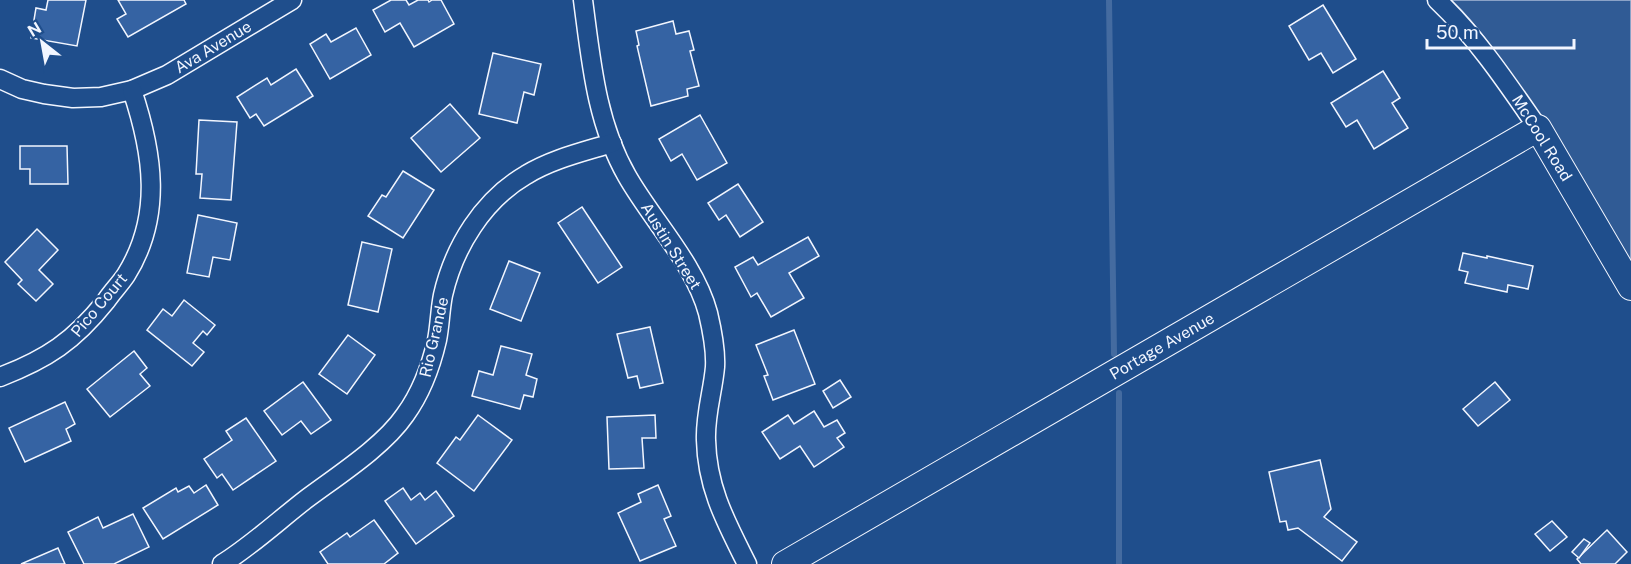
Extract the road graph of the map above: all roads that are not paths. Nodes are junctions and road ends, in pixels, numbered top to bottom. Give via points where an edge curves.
1 (292, 0) edge
2 (584, 0) edge
3 (1437, 0) edge
4 (0, 79) edge
5 (132, 90) junction
6 (1538, 128) junction
7 (612, 144) junction
8 (1631, 288) edge
9 (0, 377) edge
10 (222, 564) edge
11 (747, 564) edge
12 (785, 564) edge

1 - 5 street, Ava Avenue via 167,75
2 - 7 street, Austin Street via 594,82
3 - 6 street, McCool Road via 1483,49
4 - 5 street, Ava Avenue via 22,89 73,98
5 - 9 street, Pico Court via 151,167 151,200 138,251 125,276 72,338 26,367
6 - 8 street, McCool Road
6 - 12 street, Portage Avenue
7 - 10 street, Rio Grande via 527,174 482,214 464,239 451,268 423,385 405,416 381,442
7 - 11 street, Austin Street via 626,175 681,257 708,312 715,367 705,438 708,467 713,492

